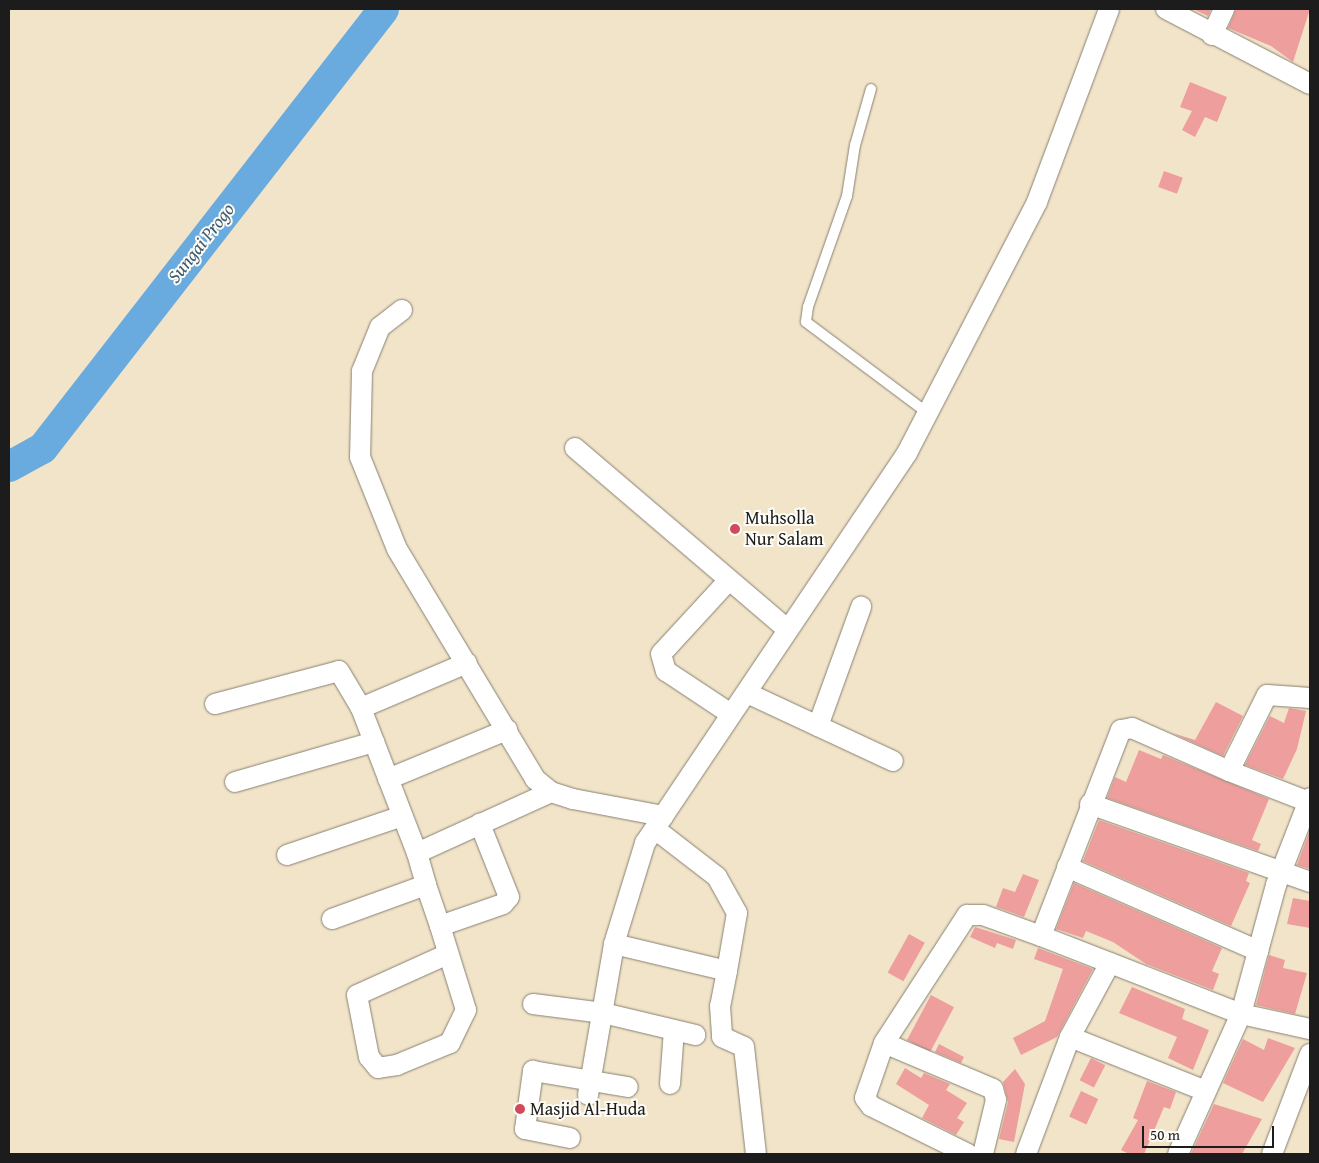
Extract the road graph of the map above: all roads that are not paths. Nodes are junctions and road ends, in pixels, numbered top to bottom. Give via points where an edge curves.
1 (1109, 9) edge
2 (1166, 9) edge
3 (1224, 9) edge
4 (1212, 35) junction
5 (1310, 82) edge
6 (871, 89) dead end
7 (402, 310) dead end
8 (928, 414) junction
9 (575, 448) dead end
10 (729, 580) junction
11 (861, 607) dead end
12 (788, 629) junction
13 (468, 663) junction
14 (747, 693) junction
15 (1310, 698) edge
16 (214, 704) dead end
17 (362, 708) junction
18 (731, 714) junction
19 (818, 726) junction
20 (507, 730) junction
21 (374, 742) junction
22 (893, 761) dead end
23 (1229, 771) junction
24 (388, 780) junction
25 (235, 782) dead end
26 (551, 792) junction
27 (1309, 800) edge
28 (1090, 804) junction
29 (402, 816) junction
30 (659, 823) junction
31 (480, 824) junction
32 (416, 853) junction
33 (287, 855) dead end
34 (1067, 867) junction
35 (1280, 874) junction
36 (1310, 882) edge
37 (426, 884) junction
38 (332, 919) dead end
39 (440, 926) junction
40 (1041, 936) junction
41 (614, 944) junction
42 (1258, 951) junction
43 (448, 954) junction
44 (1110, 963) junction
45 (727, 971) junction
46 (533, 1004) dead end
47 (603, 1013) junction
48 (1241, 1014) junction
49 (1310, 1029) edge
50 (674, 1030) junction
51 (695, 1035) dead end
52 (1070, 1037) junction
53 (884, 1043) junction
54 (1310, 1054) edge
55 (670, 1084) dead end
56 (590, 1087) junction
57 (628, 1087) dead end
58 (1203, 1090) junction
59 (570, 1138) dead end
60 (756, 1154) edge
61 (968, 1154) edge
62 (983, 1154) edge
63 (1026, 1154) edge
64 (1178, 1154) edge
65 (1272, 1154) edge

1 - 8 street via 1038,202
2 - 4 street
3 - 4 street
4 - 5 street
6 - 8 lane via 847,196 808,307 806,322
7 - 13 street via 380,327 362,371 360,456 397,549
8 - 12 street via 907,453
9 - 10 street
10 - 12 street
10 - 18 street via 661,654 666,671
11 - 19 street
12 - 14 street
13 - 17 street
13 - 20 street
14 - 18 street
14 - 19 street
15 - 23 street via 1267,695
16 - 17 street via 339,671
17 - 21 street
18 - 30 street
19 - 22 street
20 - 24 street
20 - 26 street via 535,779
21 - 24 street
21 - 25 street
23 - 27 street
23 - 28 street via 1126,728 1114,744
24 - 29 street
26 - 30 street
26 - 31 street
27 - 35 street
28 - 34 street
28 - 35 street
29 - 32 street
29 - 33 street
30 - 41 street via 638,861
30 - 45 street via 717,877 736,913
31 - 32 street
31 - 39 street via 508,901
32 - 37 street
34 - 40 street
34 - 42 street
35 - 36 street
35 - 42 street
37 - 38 street
37 - 39 street
39 - 43 street
40 - 44 street
40 - 53 street via 983,915 960,920
41 - 45 street
41 - 47 street
42 - 48 street
43 - 43 street via 466,1010 458,1034 434,1051 378,1068 369,1057 357,995
44 - 48 street
44 - 52 street
45 - 60 street via 720,1006 722,1037 744,1047
46 - 47 street
47 - 50 street
47 - 56 street
48 - 49 street
48 - 58 street
50 - 51 street
50 - 55 street
52 - 58 street
52 - 63 street
53 - 61 street via 865,1098 871,1106
53 - 62 street via 993,1089 996,1100
54 - 65 street
56 - 57 street
56 - 59 street via 533,1071 525,1130
58 - 64 street

